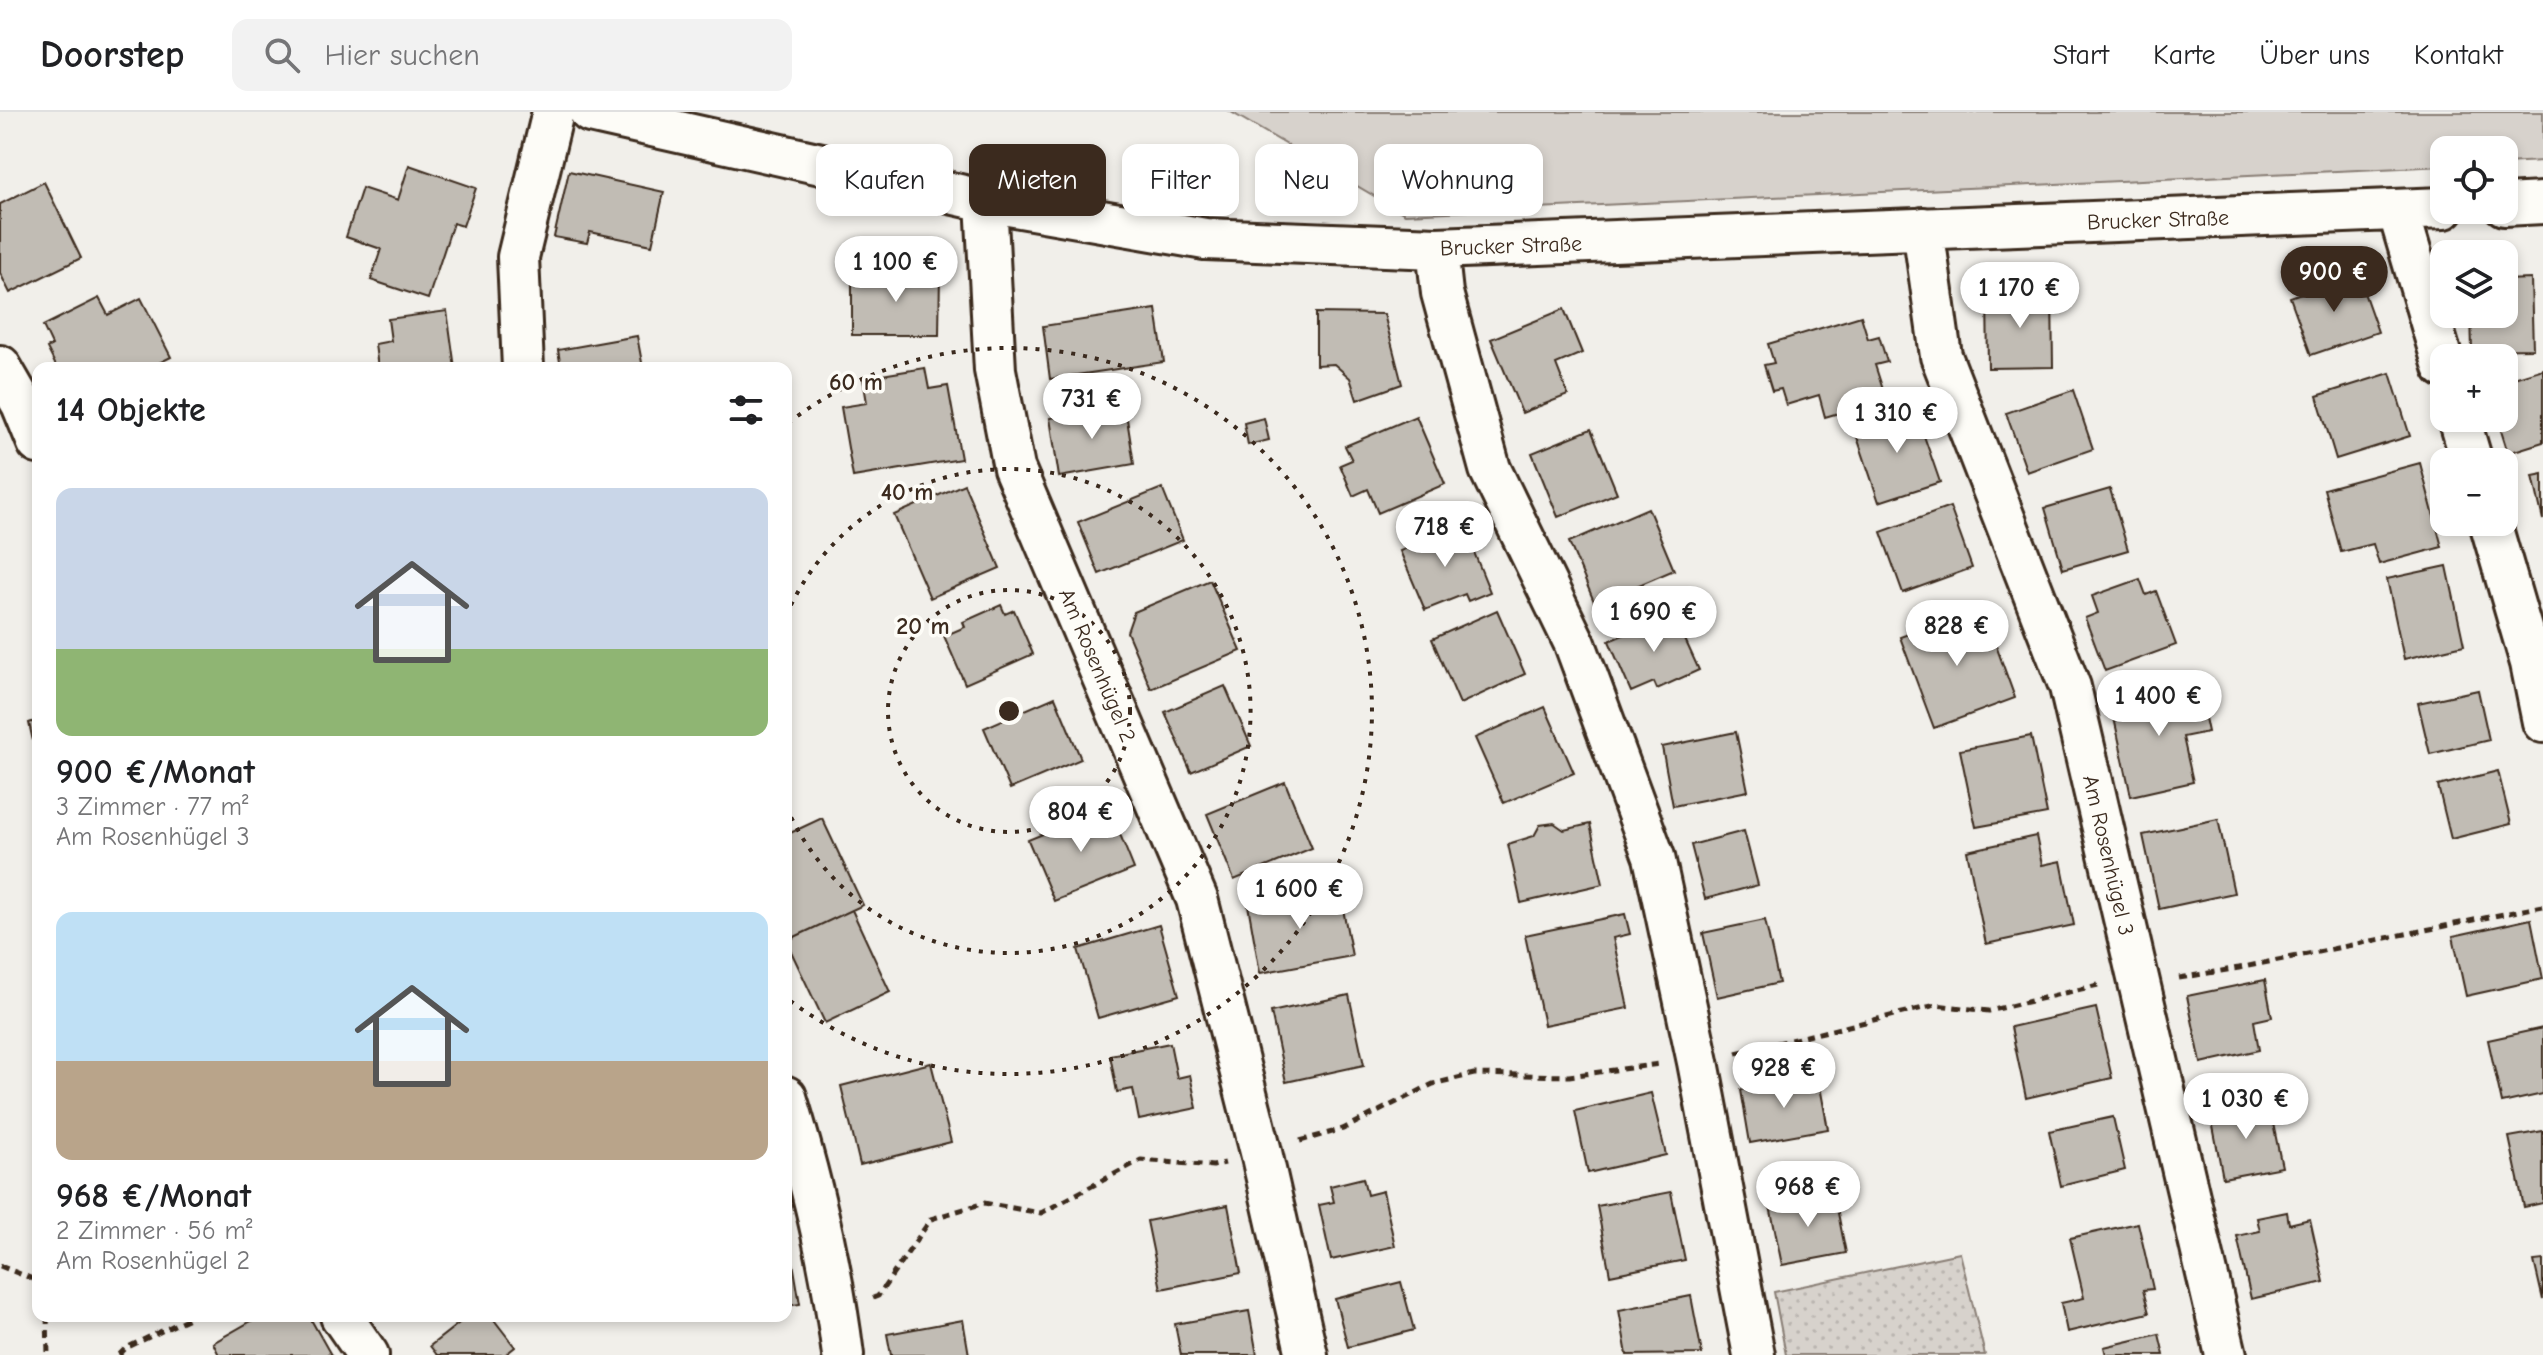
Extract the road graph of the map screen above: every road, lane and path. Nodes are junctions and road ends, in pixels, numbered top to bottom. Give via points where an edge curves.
1 (553, 112) edge
2 (608, 114) edge
3 (969, 197) edge
4 (2543, 203) edge
5 (2518, 204) edge
6 (2430, 209) edge
7 (2398, 210) junction
8 (987, 216) edge
9 (1072, 216) edge
10 (1923, 228) junction
11 (1437, 248) junction
12 (2437, 344) edge
13 (523, 362) edge
14 (0, 366) edge
15 (32, 428) edge
16 (2494, 536) edge
17 (2543, 722) edge
18 (792, 1117) edge
19 (0, 1266) edge
20 (32, 1279) edge
21 (47, 1322) edge
22 (180, 1322) edge
23 (345, 1322) edge
24 (48, 1355) edge
25 (119, 1355) edge
26 (368, 1355) edge
27 (843, 1355) edge
28 (1307, 1355) edge
29 (1754, 1355) edge
30 (2226, 1355) edge

1 - 13 street via 518,257
2 - 3 street, Brucker Straße
4 - 5 street
6 - 7 street, Brucker Straße
7 - 10 street, Brucker Straße
7 - 12 street
8 - 28 street, Am Rosenhügel 2 via 995,370 1014,468 1197,899
9 - 11 street, Brucker Straße via 1205,239
10 - 11 street, Brucker Straße
10 - 30 street, Am Rosenhügel 3 via 1941,356 2070,687
11 - 29 street via 1442,293 1490,469 1575,644 1654,857
14 - 15 street
16 - 17 street
18 - 27 street via 810,1176
19 - 20 path
21 - 24 path
22 - 25 path
23 - 26 street

